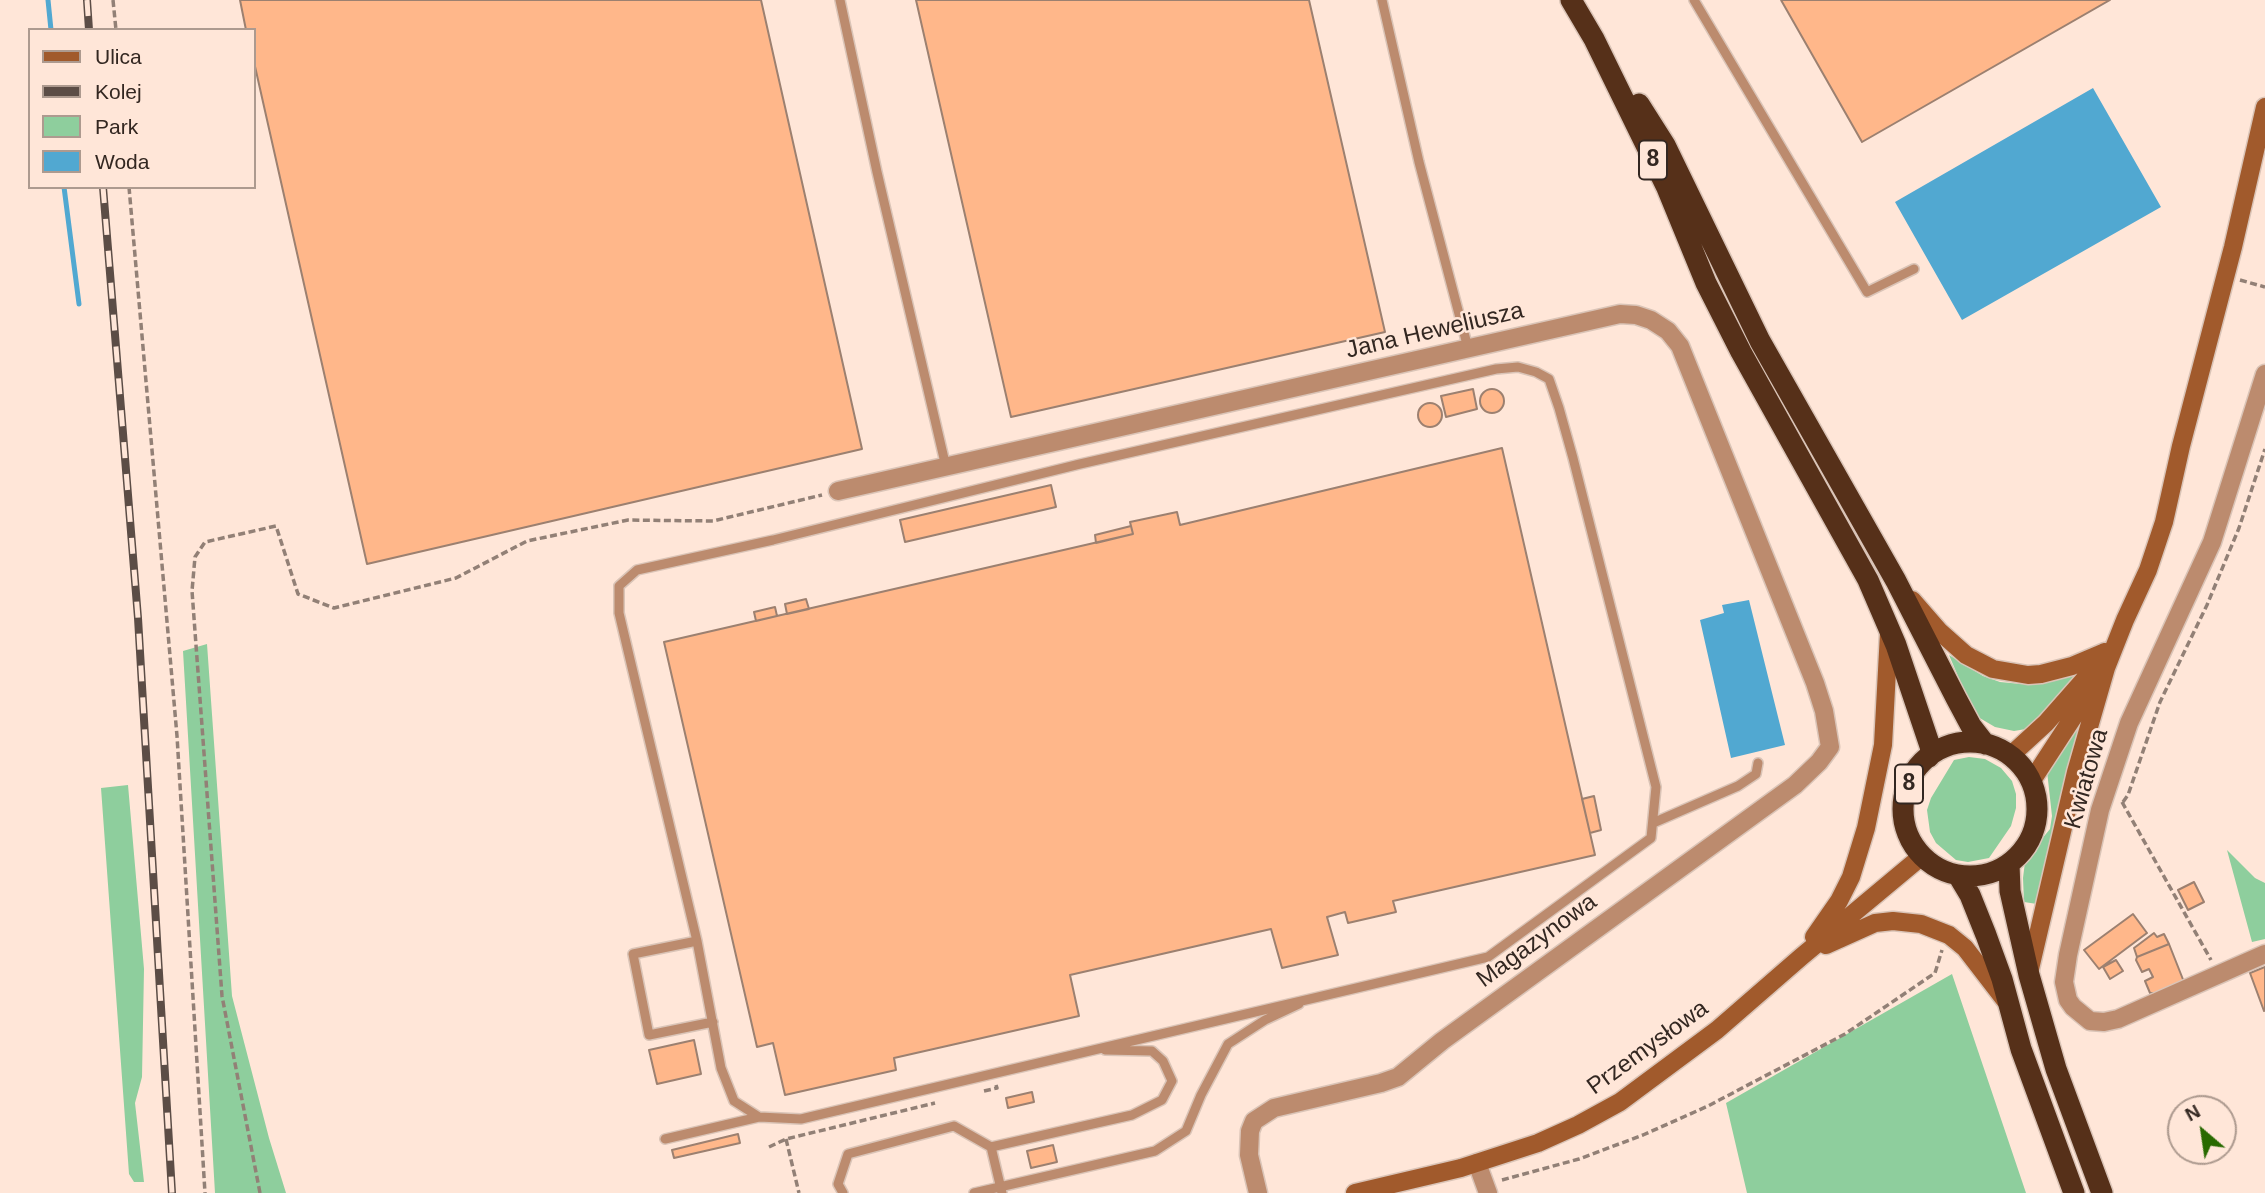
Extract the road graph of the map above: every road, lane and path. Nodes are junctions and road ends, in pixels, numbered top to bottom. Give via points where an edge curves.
1 (113, 0) edge
2 (840, 0) edge
3 (1382, 0) edge
4 (1571, 0) edge
5 (1694, 0) edge
6 (116, 28) edge
7 (1594, 39) junction
8 (2265, 107) edge
9 (129, 189) edge
10 (1914, 269) dead end
11 (2226, 276) junction
12 (2265, 287) edge
13 (1468, 348) junction
14 (2265, 374) edge
15 (2265, 449) edge
16 (946, 467) junction
17 (838, 491) joint
18 (1896, 581) junction
19 (1889, 631) junction
20 (2105, 660) junction
21 (1815, 682) joint
22 (1985, 744) junction
23 (2010, 755) junction
24 (1929, 757) junction
25 (1758, 763) dead end
26 (2031, 782) junction
27 (2110, 799) dead end
28 (2123, 802) junction
29 (1653, 823) junction
30 (1922, 856) junction
31 (2009, 864) junction
32 (1958, 875) junction
33 (697, 941) junction
34 (1945, 942) dead end
35 (2265, 954) edge
36 (1801, 957) junction
37 (2029, 975) junction
38 (2219, 975) junction
39 (1313, 997) junction
40 (2008, 1004) junction
41 (713, 1022) junction
42 (1089, 1050) junction
43 (994, 1073) junction
44 (975, 1093) dead end
45 (939, 1102) dead end
46 (760, 1117) junction
47 (665, 1139) dead end
48 (786, 1139) junction
49 (769, 1147) dead end
50 (991, 1147) junction
51 (1478, 1163) junction
52 (1492, 1187) edge
53 (1002, 1190) edge
54 (205, 1193) edge
55 (260, 1193) edge
56 (799, 1193) edge
57 (843, 1193) edge
58 (974, 1193) edge
59 (1258, 1193) edge
60 (1355, 1193) edge
61 (2074, 1193) edge
62 (2102, 1193) edge

1 - 6 path
2 - 16 lane
3 - 13 lane
4 - 7 highway, 8
5 - 10 lane via 1867,292
7 - 18 highway, 8 via 1665,145 1760,341
7 - 19 highway, 8 via 1667,188 1712,295 1868,580
8 - 11 main road
9 - 54 path via 177,736
11 - 12 path
11 - 20 main road via 2164,522 2148,570
13 - 16 street, Jana Heweliusza
13 - 21 street, Jana Heweliusza via 1620,314 1651,320 1668,331 1680,346
14 - 38 street, Kwiatowa via 2212,542 2129,723 2101,810 2064,982 2073,1007 2090,1021 2104,1022
15 - 28 path via 2239,528 2160,702
16 - 17 street, Jana Heweliusza
17 - 55 path via 713,521 628,520 527,541 456,578 334,608 298,594 276,526 205,542 195,557 192,591 222,996
18 - 20 main road via 1939,631 1966,655 1993,669 2041,674
18 - 22 highway, 8 via 1971,726
19 - 24 highway, 8 via 1931,749
19 - 36 main road via 1883,745 1866,828 1839,901
20 - 23 main road
20 - 26 main road
20 - 37 main road
21 - 59 street, Magazynowa via 1830,747 1803,778 1398,1077 1274,1108 1254,1121 1249,1155
22 - 23 highway, 8
22 - 24 highway, 8 via 1955,744
23 - 26 highway, 8
24 - 30 highway, 8 via 1916,770 1903,805 1911,840
25 - 29 lane via 1756,774 1738,786
26 - 31 highway, 8 via 2037,817 2032,835
27 - 28 path
28 - 38 path
29 - 33 lane via 1656,787 1549,379 1518,367 1496,369 637,570 618,586 619,613
29 - 39 lane via 1651,838 1488,957
30 - 32 highway
30 - 36 main road, Przemysłowa
31 - 32 highway via 1985,874
31 - 37 highway via 2010,891
32 - 40 highway via 1986,935
33 - 41 lane
33 - 41 lane via 633,954 649,1035
34 - 52 path via 1936,973 1834,1040 1643,1135
35 - 38 street, Kwiatowa
36 - 40 main road via 1875,923 1921,924 1965,947
36 - 51 main road, Przemysłowa via 1717,1030 1620,1102 1538,1143
37 - 62 highway via 2056,1069
39 - 42 lane
39 - 53 lane via 1228,1044 1186,1131 1155,1151
40 - 61 highway
41 - 46 lane via 721,1068 733,1101
42 - 43 lane
42 - 50 lane via 1152,1051 1163,1060 1172,1081 1162,1100 1132,1115
43 - 44 path via 997,1088
43 - 46 lane via 801,1119
45 - 48 path
46 - 47 lane
48 - 49 path
48 - 56 path
50 - 53 lane
50 - 57 lane via 954,1126 848,1154 838,1184
51 - 52 street
51 - 60 main road, Przemysłowa
53 - 58 lane

